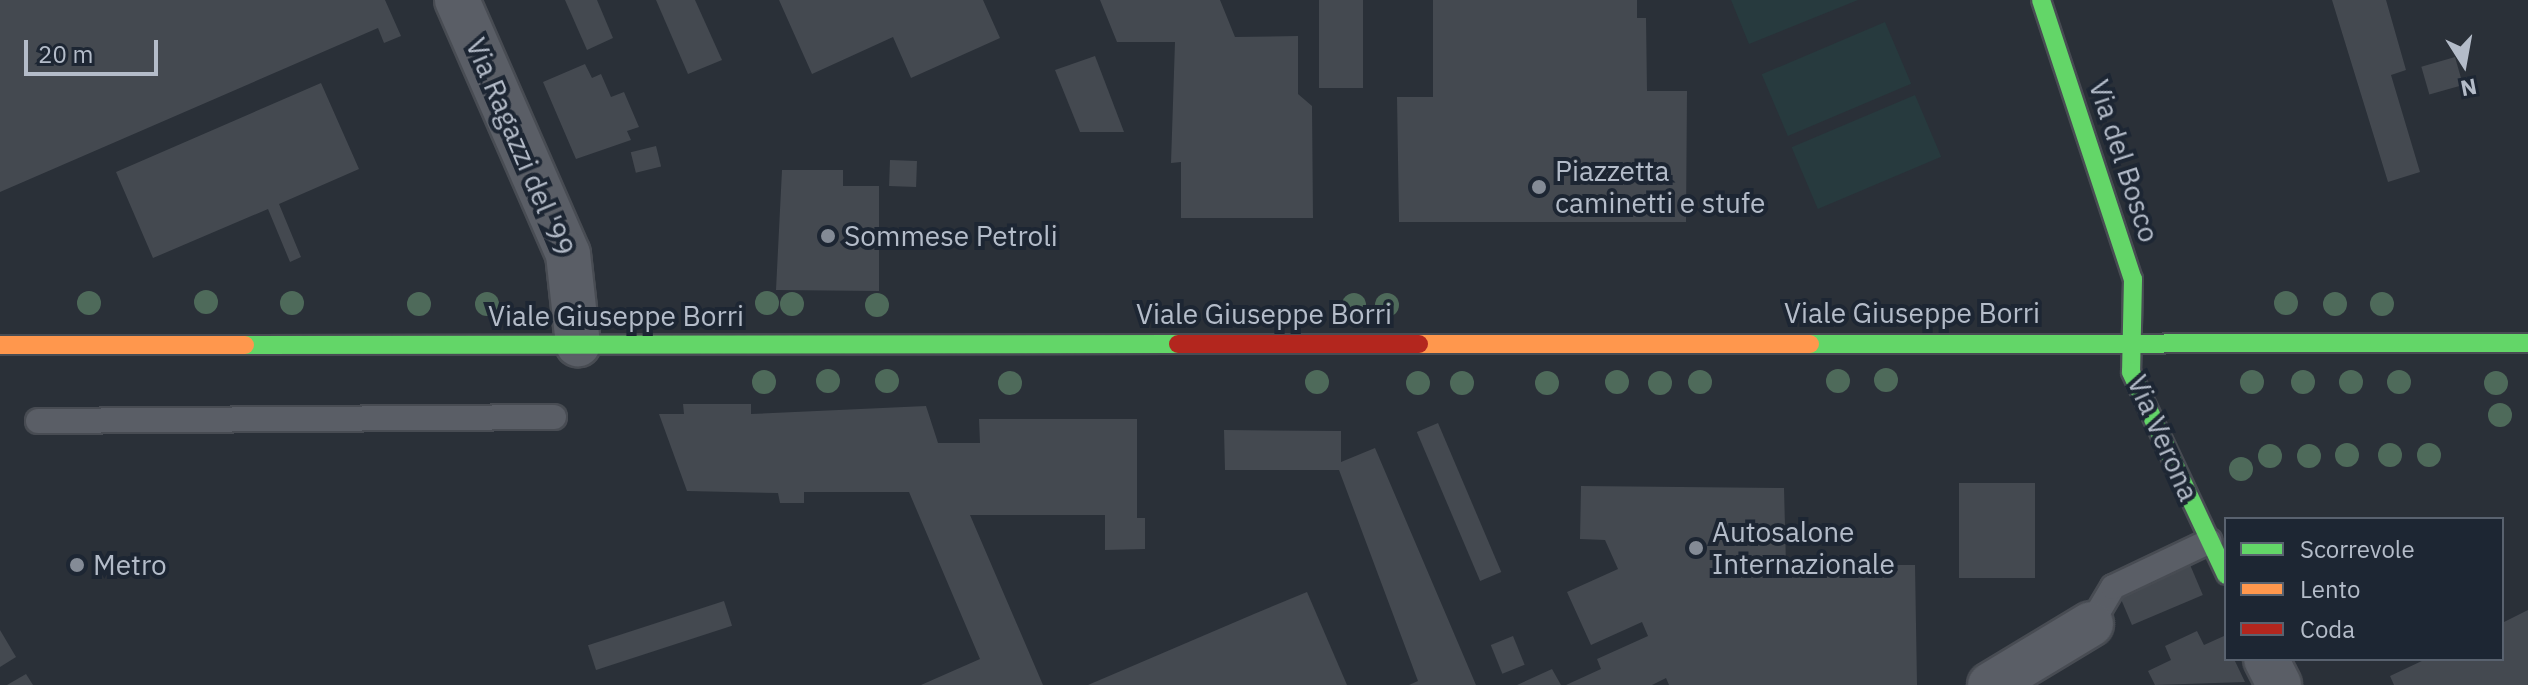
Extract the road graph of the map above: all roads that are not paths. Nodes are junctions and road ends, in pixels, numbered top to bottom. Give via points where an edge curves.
1 (457, 0) edge
2 (2041, 0) edge
3 (2129, 343) junction
4 (2528, 343) edge
5 (578, 344) junction
6 (0, 345) edge
7 (554, 417) dead end
8 (38, 421) dead end
9 (2210, 541) junction
10 (2224, 571) edge
11 (2091, 624) joint
12 (2267, 661) edge
13 (1990, 685) edge
14 (2279, 685) edge

1 - 5 street, Via Ragazzi del '99 via 568,254
2 - 3 main road, Via del Bosco via 2133,279
3 - 4 main road, Viale Giuseppe Borri
3 - 5 main road, Viale Giuseppe Borri
3 - 9 main road, Via Verona via 2136,384
5 - 6 main road, Viale Giuseppe Borri
7 - 8 lane
9 - 10 main road, Via Verona
9 - 11 lane via 2113,587
11 - 13 street
12 - 14 street

